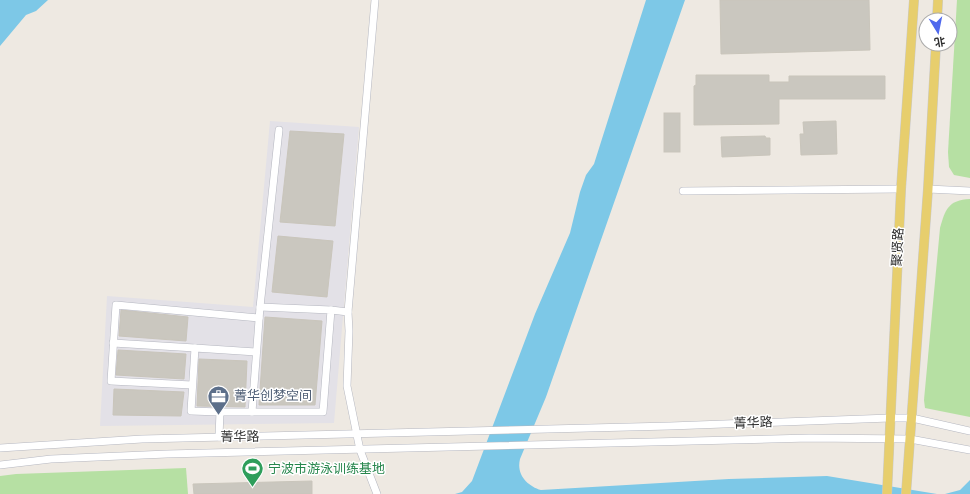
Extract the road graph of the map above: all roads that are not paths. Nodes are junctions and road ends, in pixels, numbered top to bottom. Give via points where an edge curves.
1 (375, 0) edge
2 (914, 0) edge
3 (938, 0) edge
4 (937, 12) edge
5 (936, 52) edge
6 (280, 130) dead end
7 (901, 189) junction
8 (928, 189) junction
9 (683, 191) dead end
10 (970, 191) edge
11 (260, 307) junction
12 (331, 310) junction
13 (348, 312) junction
14 (259, 318) junction
15 (113, 343) junction
16 (195, 348) junction
17 (256, 352) junction
18 (192, 385) junction
19 (220, 412) junction
20 (252, 412) junction
21 (890, 418) junction
22 (912, 418) junction
23 (970, 431) edge
24 (357, 435) junction
25 (219, 437) junction
26 (889, 438) junction
27 (910, 439) junction
28 (0, 448) edge
29 (360, 450) junction
30 (970, 450) edge
31 (0, 465) edge
32 (906, 491) edge
33 (887, 492) edge
34 (378, 494) edge

1 - 13 street
2 - 7 main road, 聚贤路
3 - 4 main road
5 - 8 main road, 聚贤路
6 - 11 street
7 - 9 street
7 - 21 main road, 聚贤路
8 - 10 street
8 - 22 main road, 聚贤路
11 - 12 street
11 - 14 street
12 - 13 street
12 - 20 street via 323,412
13 - 24 street via 347,386
14 - 15 street via 116,305
14 - 17 street
15 - 16 street
15 - 18 street via 111,381
16 - 17 street
16 - 18 street
17 - 20 street
18 - 19 street via 191,411
19 - 20 street
19 - 25 street
21 - 22 street, 菁华路
21 - 24 street, 菁华路
21 - 26 main road, 聚贤路
22 - 23 street, 菁华路
22 - 27 main road, 聚贤路
24 - 25 street, 菁华路
24 - 29 street
25 - 28 street, 菁华路 via 74,442
26 - 27 street, 菁华路
26 - 29 street, 菁华路
26 - 33 main road, 聚贤路
27 - 30 street, 菁华路
27 - 32 main road, 聚贤路
29 - 31 street, 菁华路 via 167,454 51,459
29 - 34 street

